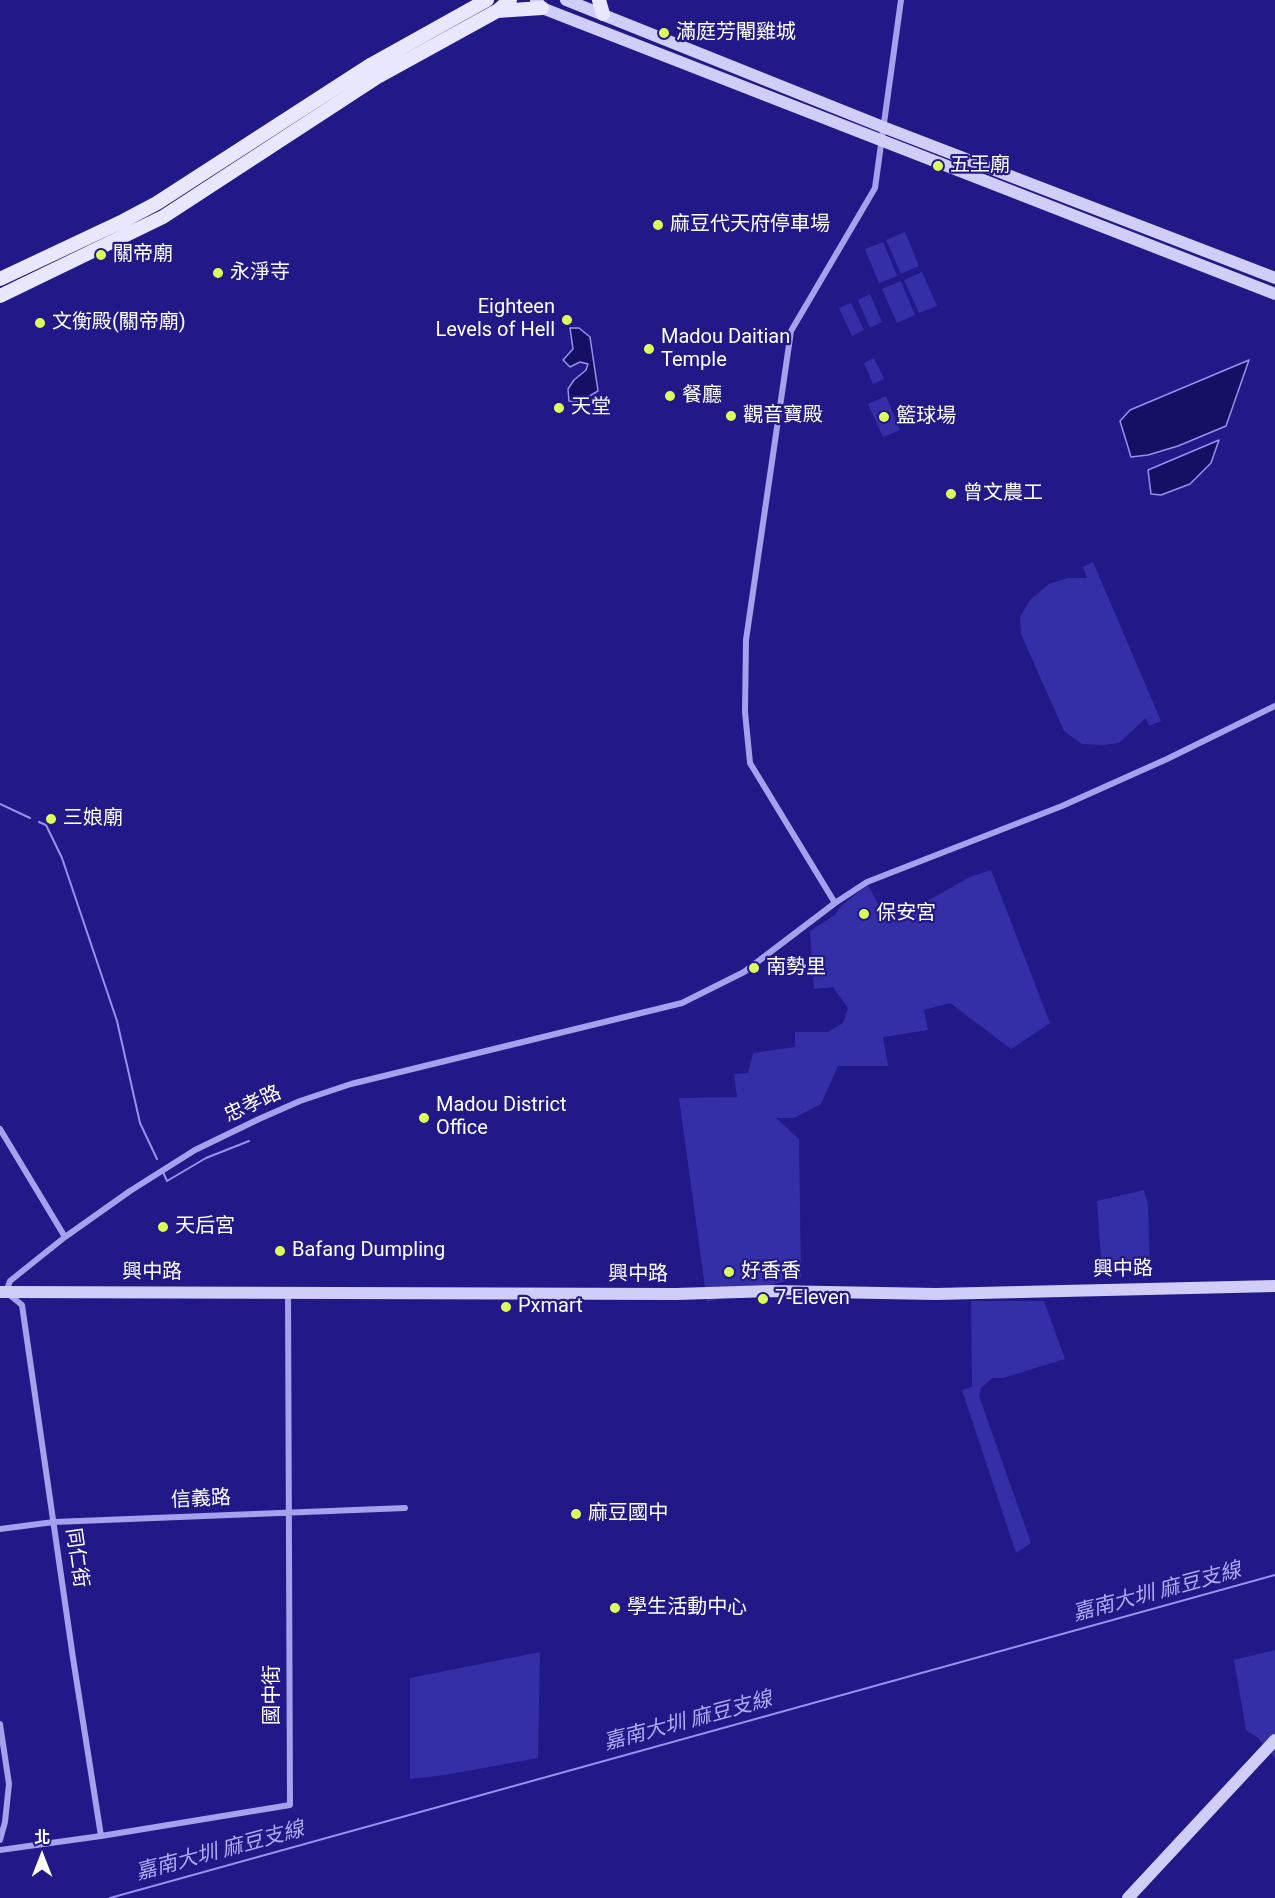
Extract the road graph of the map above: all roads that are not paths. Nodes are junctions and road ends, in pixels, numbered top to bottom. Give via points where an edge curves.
1 (487, 0) edge
2 (510, 0) edge
3 (566, 0) edge
4 (599, 0) edge
5 (901, 0) edge
6 (539, 4) edge
7 (497, 11) junction
8 (603, 14) junction
9 (883, 127) junction
10 (881, 140) junction
11 (1275, 278) edge
12 (0, 279) edge
13 (1275, 294) edge
14 (0, 296) edge
15 (1275, 706) edge
16 (835, 903) junction
17 (0, 1130) edge
18 (65, 1237) junction
19 (1275, 1286) edge
20 (3, 1292) edge
21 (288, 1292) junction
22 (405, 1508) dead end
23 (290, 1512) junction
24 (54, 1522) junction
25 (0, 1529) edge
26 (0, 1724) edge
27 (1275, 1740) edge
28 (101, 1836) junction
29 (0, 1840) edge
30 (0, 1850) edge
31 (1128, 1898) edge

1 - 12 main road via 372,64 157,203
2 - 7 main road
3 - 8 main road
4 - 8 main road
5 - 9 street
6 - 7 main road
6 - 10 main road
7 - 14 main road via 379,76 163,217
8 - 9 main road
9 - 10 street
9 - 11 main road
10 - 13 main road
10 - 16 street via 875,188 790,331 746,640 745,712 750,763
15 - 16 street, 忠孝路 via 1062,806 881,875
16 - 18 street, 忠孝路 via 744,972 682,1003 351,1084 300,1101 195,1150
17 - 18 street
18 - 20 street, 忠孝路 via 10,1281
19 - 21 main road, 興中路 via 936,1294
20 - 21 main road, 興中路
20 - 24 street, 同仁街 via 22,1305
21 - 23 street, 國中街
22 - 23 street, 信義路
23 - 24 street, 信義路
23 - 28 street, 國中街 via 290,1805
24 - 25 street, 信義路
24 - 28 street, 同仁街
26 - 29 street via 9,1794
27 - 31 main road
28 - 30 street, 國中街

